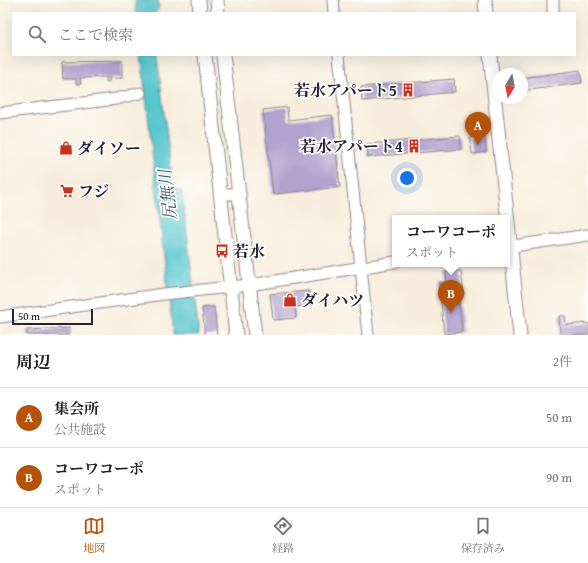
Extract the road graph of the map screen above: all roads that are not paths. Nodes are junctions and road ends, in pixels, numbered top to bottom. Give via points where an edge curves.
1 (199, 0) edge
2 (217, 0) edge
3 (333, 0) edge
4 (485, 0) edge
5 (553, 0) edge
6 (200, 12) edge
7 (218, 12) edge
8 (334, 12) edge
9 (486, 12) edge
10 (553, 12) edge
11 (205, 56) edge
12 (223, 56) edge
13 (339, 56) edge
14 (490, 56) edge
15 (140, 93) dead end
16 (0, 113) edge
17 (219, 194) junction
18 (240, 194) junction
19 (506, 215) edge
20 (588, 235) edge
21 (510, 247) edge
22 (510, 255) edge
23 (392, 262) edge
24 (361, 267) junction
25 (249, 285) junction
26 (230, 287) junction
27 (0, 317) edge
28 (236, 335) edge
29 (255, 335) edge
30 (368, 335) edge
31 (520, 335) edge

1 - 6 street
2 - 7 street
3 - 8 street
4 - 9 street
5 - 10 street
11 - 17 street
12 - 18 street
13 - 24 street
14 - 19 street
15 - 16 street via 116,99
17 - 18 street
17 - 26 street
18 - 25 street
20 - 21 street
22 - 31 street
23 - 24 street
24 - 25 street
24 - 30 street
25 - 26 street
25 - 29 street
26 - 27 street
26 - 28 street

